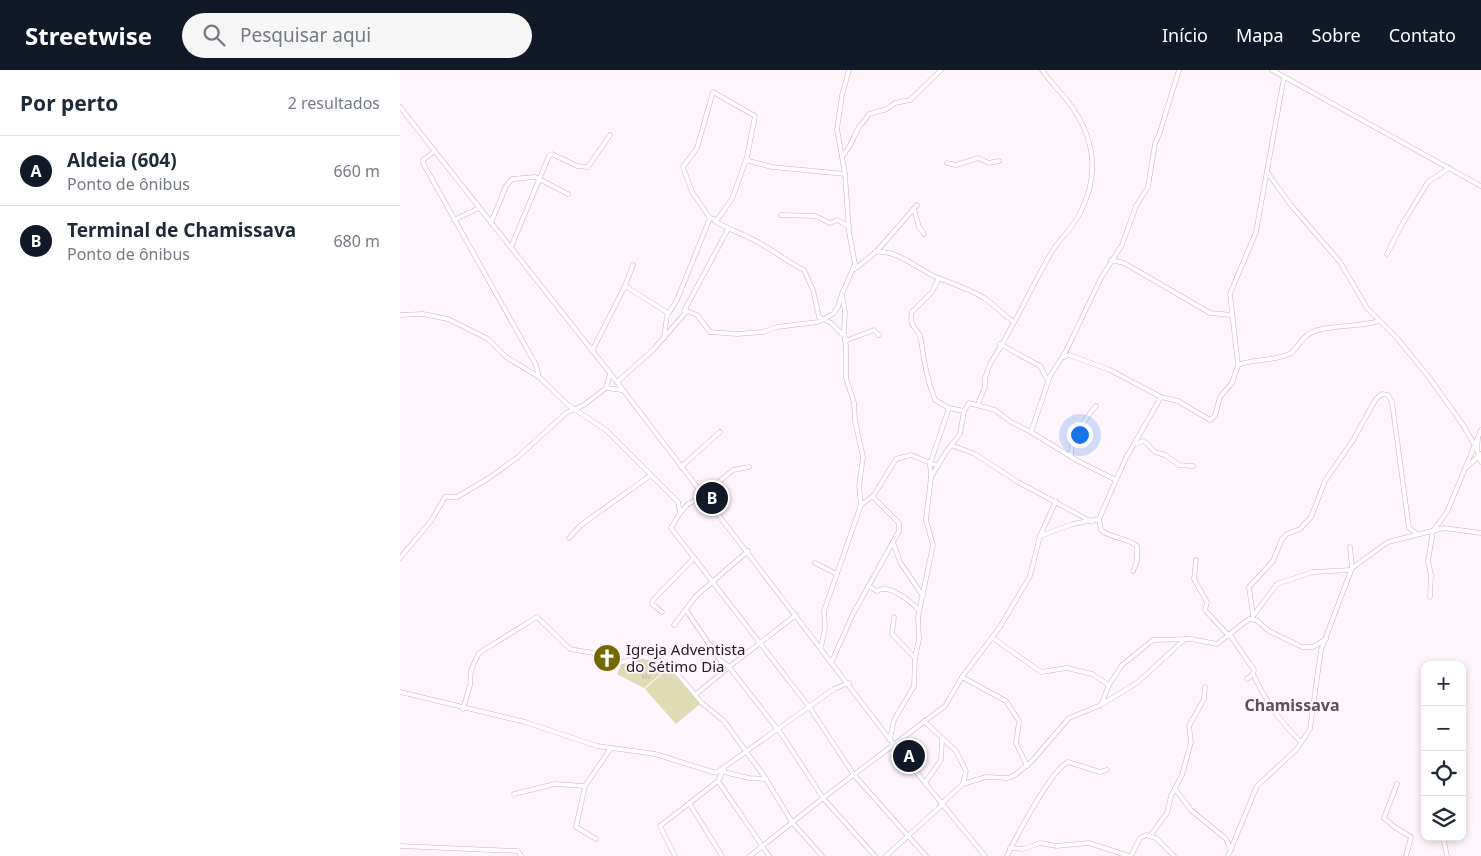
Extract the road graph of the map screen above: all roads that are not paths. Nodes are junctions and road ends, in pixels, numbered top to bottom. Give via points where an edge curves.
1 (849, 70) edge
2 (941, 70) edge
3 (1042, 70) edge
4 (1179, 70) edge
5 (1272, 70) edge
6 (1276, 71) edge
7 (1284, 76) junction
8 (400, 108) edge
9 (610, 135) dead end
10 (435, 151) junction
11 (842, 156) junction
12 (747, 157) junction
13 (998, 162) dead end
14 (947, 163) dead end
15 (1449, 168) junction
16 (1268, 172) junction
17 (845, 174) junction
18 (538, 179) junction
19 (1481, 186) edge
20 (568, 194) dead end
21 (479, 208) junction
22 (781, 215) dead end
23 (712, 219) junction
24 (454, 220) junction
25 (491, 223) junction
26 (849, 227) junction
27 (728, 229) junction
28 (924, 234) dead end
29 (511, 247) junction
30 (875, 252) junction
31 (1387, 254) dead end
32 (1112, 260) junction
33 (633, 265) dead end
34 (855, 269) junction
35 (939, 278) junction
36 (625, 286) junction
37 (842, 294) junction
38 (668, 313) junction
39 (683, 313) junction
40 (400, 315) edge
41 (1232, 315) junction
42 (825, 320) junction
43 (1379, 321) junction
44 (1014, 322) junction
45 (879, 335) dead end
46 (664, 338) junction
47 (845, 338) junction
48 (1000, 344) junction
49 (592, 351) junction
50 (1062, 358) junction
51 (1238, 365) junction
52 (610, 374) junction
53 (539, 377) junction
54 (1048, 381) junction
55 (617, 382) junction
56 (606, 388) junction
57 (622, 390) junction
58 (1161, 397) junction
59 (978, 404) junction
60 (1096, 406) dead end
61 (949, 408) junction
62 (575, 409) junction
63 (964, 411) junction
64 (1481, 430) edge
65 (720, 432) dead end
66 (1031, 432) junction
67 (1478, 435) junction
68 (1135, 444) junction
69 (1474, 444) junction
70 (951, 445) junction
71 (1480, 455) edge
72 (1070, 456) junction
73 (930, 462) junction
74 (1481, 462) edge
75 (938, 466) junction
76 (1193, 466) dead end
77 (681, 467) junction
78 (749, 467) dead end
79 (1465, 469) junction
80 (651, 475) junction
81 (932, 477) junction
82 (1116, 480) junction
83 (704, 495) junction
84 (873, 497) junction
85 (678, 502) junction
86 (1056, 502) junction
87 (688, 504) junction
88 (860, 506) junction
89 (680, 512) junction
90 (1099, 519) junction
91 (1092, 522) junction
92 (1433, 531) junction
93 (1481, 533) edge
94 (1417, 534) junction
95 (1040, 536) junction
96 (569, 538) dead end
97 (893, 542) junction
98 (1350, 547) dead end
99 (748, 552) junction
100 (400, 558) edge
101 (694, 558) junction
102 (1196, 560) dead end
103 (815, 563) dead end
104 (1352, 569) junction
105 (1133, 570) dead end
106 (836, 574) junction
107 (712, 583) junction
108 (868, 586) junction
109 (923, 596) junction
110 (1430, 597) dead end
111 (686, 610) junction
112 (919, 610) junction
113 (662, 612) dead end
114 (796, 615) junction
115 (894, 617) dead end
116 (1251, 617) junction
117 (674, 625) dead end
118 (1229, 635) junction
119 (993, 638) junction
120 (1185, 639) junction
121 (1326, 639) junction
122 (759, 643) junction
123 (821, 647) junction
124 (915, 658) junction
125 (832, 661) junction
126 (729, 667) junction
127 (1253, 674) junction
128 (962, 677) junction
129 (1247, 678) dead end
130 (849, 683) junction
131 (1109, 685) junction
132 (1205, 687) dead end
133 (400, 692) edge
134 (695, 695) junction
135 (1101, 705) junction
136 (810, 708) junction
137 (463, 709) junction
138 (924, 722) junction
139 (778, 730) junction
140 (890, 739) junction
141 (942, 740) junction
142 (1302, 742) junction
143 (894, 745) junction
144 (612, 748) junction
145 (746, 752) junction
146 (1027, 766) junction
147 (1107, 770) dead end
148 (724, 771) junction
149 (854, 776) junction
150 (766, 779) junction
151 (718, 781) junction
152 (925, 783) junction
153 (963, 784) junction
154 (1397, 784) dead end
155 (585, 786) junction
156 (1175, 789) junction
157 (514, 794) dead end
158 (823, 798) junction
159 (689, 803) junction
160 (942, 804) junction
161 (792, 822) junction
162 (1150, 836) junction
163 (909, 837) junction
164 (596, 839) dead end
165 (1444, 841) edge
166 (400, 846) edge
167 (762, 847) junction
168 (1010, 848) junction
169 (1231, 850) junction
170 (521, 856) edge
171 (675, 856) edge
172 (722, 856) edge
173 (750, 856) edge
174 (769, 856) edge
175 (822, 856) edge
176 (875, 856) edge
177 (886, 856) edge
178 (926, 856) edge
179 (985, 856) edge
180 (1007, 856) edge
181 (1130, 856) edge
182 (1174, 856) edge
183 (1228, 856) edge
184 (1406, 856) edge
185 (1447, 856) edge

1 - 11 street via 837,129
2 - 11 street via 910,100 869,114
3 - 44 street via 1084,127 1093,167 1091,188 1071,229 1052,253
4 - 32 street via 1155,144 1148,187
5 - 6 street
6 - 7 street
7 - 15 street
7 - 16 street
8 - 10 street
9 - 18 street via 588,168 552,154
10 - 21 street
10 - 24 street via 423,163
11 - 17 street
12 - 17 street via 748,161 772,167
12 - 23 street via 732,199 717,220
12 - 23 street via 755,116 713,92 697,148 683,167 692,192
13 - 14 street via 990,163 978,158 956,165
15 - 19 street
15 - 31 street via 1428,182
16 - 41 street via 1256,232 1231,287
16 - 43 street via 1290,204 1337,257 1361,301
17 - 26 street
18 - 20 street
18 - 25 street via 516,178 509,182
18 - 29 street
21 - 24 street
21 - 25 street
22 - 26 street via 815,216 830,223 838,220
23 - 27 street
23 - 38 street via 677,300
24 - 53 street via 536,365
25 - 29 street
26 - 34 street
27 - 39 street
27 - 42 street via 754,240 804,270 814,294 817,313
28 - 30 street via 916,207
29 - 49 street
30 - 34 street
30 - 35 street via 887,252
32 - 41 street via 1124,263 1210,313
32 - 50 street
33 - 36 street
34 - 37 street
35 - 44 street via 982,297
35 - 61 street via 932,292 912,312 911,323 921,339 929,387 935,400
36 - 38 street
36 - 49 street
37 - 42 street via 838,307
37 - 47 street
38 - 46 street
39 - 42 street via 687,311 697,315 711,333 763,332
39 - 46 street
40 - 53 street via 423,314 454,321 488,339 506,358
41 - 51 street
42 - 47 street via 841,331
43 - 51 street via 1316,331 1300,340 1289,354 1266,362 1252,360
43 - 69 street via 1431,380
44 - 48 street
45 - 47 street via 874,330
46 - 55 street
47 - 88 street via 846,378 863,451
48 - 54 street via 1040,366
48 - 59 street via 987,370
49 - 52 street
50 - 54 street
50 - 58 street via 1070,355 1110,370
51 - 58 street via 1232,383 1220,397 1215,416 1210,420 1178,401
52 - 55 street
52 - 56 street
53 - 62 street
54 - 66 street
55 - 57 street
56 - 57 street
56 - 62 street
57 - 77 street
58 - 68 street
59 - 63 street via 969,403
59 - 66 street via 995,410
60 - 72 street via 1071,447
61 - 63 street
61 - 73 street
62 - 80 street via 606,430
62 - 100 street via 566,413 536,442 489,478 457,497 445,497 431,521
63 - 70 street via 960,434
64 - 67 street
65 - 77 street
66 - 72 street
67 - 69 street
67 - 71 street
68 - 76 street via 1144,441 1179,465
68 - 82 street
69 - 79 street
70 - 75 street
70 - 86 street via 975,454
71 - 74 street
71 - 79 street
72 - 82 street
73 - 75 street
73 - 81 street
73 - 84 street via 911,455 896,460
75 - 81 street
77 - 83 street
78 - 83 street via 733,470
79 - 92 street via 1446,512
80 - 85 street
80 - 96 street via 581,525
81 - 109 street via 926,520 933,545
82 - 90 street
83 - 87 street
83 - 99 street
84 - 88 street
84 - 97 street via 899,523 900,529
85 - 87 street
85 - 89 street
86 - 91 street
86 - 95 street
87 - 89 street
88 - 106 street
89 - 101 street via 671,528
90 - 91 street
90 - 105 street via 1101,530 1106,534 1126,539 1137,546
91 - 95 street via 1073,524
92 - 93 street via 1449,528
92 - 94 street
92 - 110 street via 1428,561
94 - 104 street via 1388,542
94 - 116 street via 1409,528 1392,402 1388,395 1382,394 1325,480 1311,517 1282,539 1273,561 1250,585
95 - 119 street via 1030,576
97 - 108 street
97 - 109 street via 903,568
98 - 104 street
99 - 107 street
99 - 114 street
101 - 107 street
101 - 113 street via 653,600 652,604
102 - 118 street via 1194,579 1207,602 1205,610
103 - 106 street
104 - 116 street via 1313,572 1277,584
104 - 121 street
106 - 123 street via 824,610
107 - 111 street via 696,596
107 - 122 street
108 - 112 street via 877,591 887,589 907,599
108 - 125 street
109 - 112 street
111 - 117 street
111 - 126 street via 720,660
112 - 124 street
114 - 122 street
114 - 123 street
115 - 124 street via 892,634
116 - 118 street
116 - 121 street via 1269,632 1302,647 1313,646
118 - 120 street via 1217,644
118 - 127 street via 1248,660
119 - 128 street
119 - 131 street via 1041,672 1067,668 1092,674
120 - 131 street via 1153,640 1127,660
120 - 135 street via 1138,682
121 - 142 street via 1318,664 1312,724
122 - 126 street
122 - 136 street
123 - 125 street
124 - 140 street via 914,686 894,720
125 - 130 street
126 - 134 street
126 - 139 street
127 - 129 street
127 - 142 street via 1283,723
128 - 138 street via 945,706
128 - 146 street via 1006,701 1019,721 1016,743
130 - 136 street via 834,689
130 - 140 street
131 - 135 street
132 - 156 street via 1204,699 1189,726 1190,747
133 - 137 street
134 - 137 street via 668,664 636,657 608,666 593,653 570,649 537,617 478,653
134 - 145 street via 719,715
135 - 146 street via 1069,718
136 - 139 street
136 - 149 street
137 - 144 street via 525,722 587,744
138 - 141 street
138 - 143 street
139 - 145 street
139 - 158 street
140 - 143 street
141 - 152 street via 941,760
141 - 153 street via 956,751 965,768
142 - 169 street via 1257,786
143 - 149 street
143 - 152 street
144 - 148 street via 655,754 711,773
144 - 155 street
145 - 148 street
145 - 150 street
146 - 153 street via 1012,777 986,777
147 - 168 street via 1100,772 1066,763 1055,772
148 - 150 street
148 - 151 street
149 - 158 street
149 - 163 street
150 - 161 street
151 - 159 street
151 - 167 street
152 - 160 street
153 - 160 street
154 - 184 street via 1384,818 1411,837
155 - 157 street via 555,784
155 - 164 street via 576,826
156 - 162 street via 1167,813
156 - 169 street via 1191,810 1226,839
158 - 161 street
158 - 176 street
159 - 171 street via 660,826
159 - 172 street
160 - 163 street
160 - 179 street
161 - 167 street
161 - 175 street
162 - 181 street via 1140,838
162 - 182 street
163 - 177 street
163 - 178 street
165 - 185 street
166 - 170 street via 518,850
167 - 173 street
167 - 174 street
168 - 180 street
168 - 181 street via 1023,849 1040,843 1056,846 1090,843
169 - 183 street

